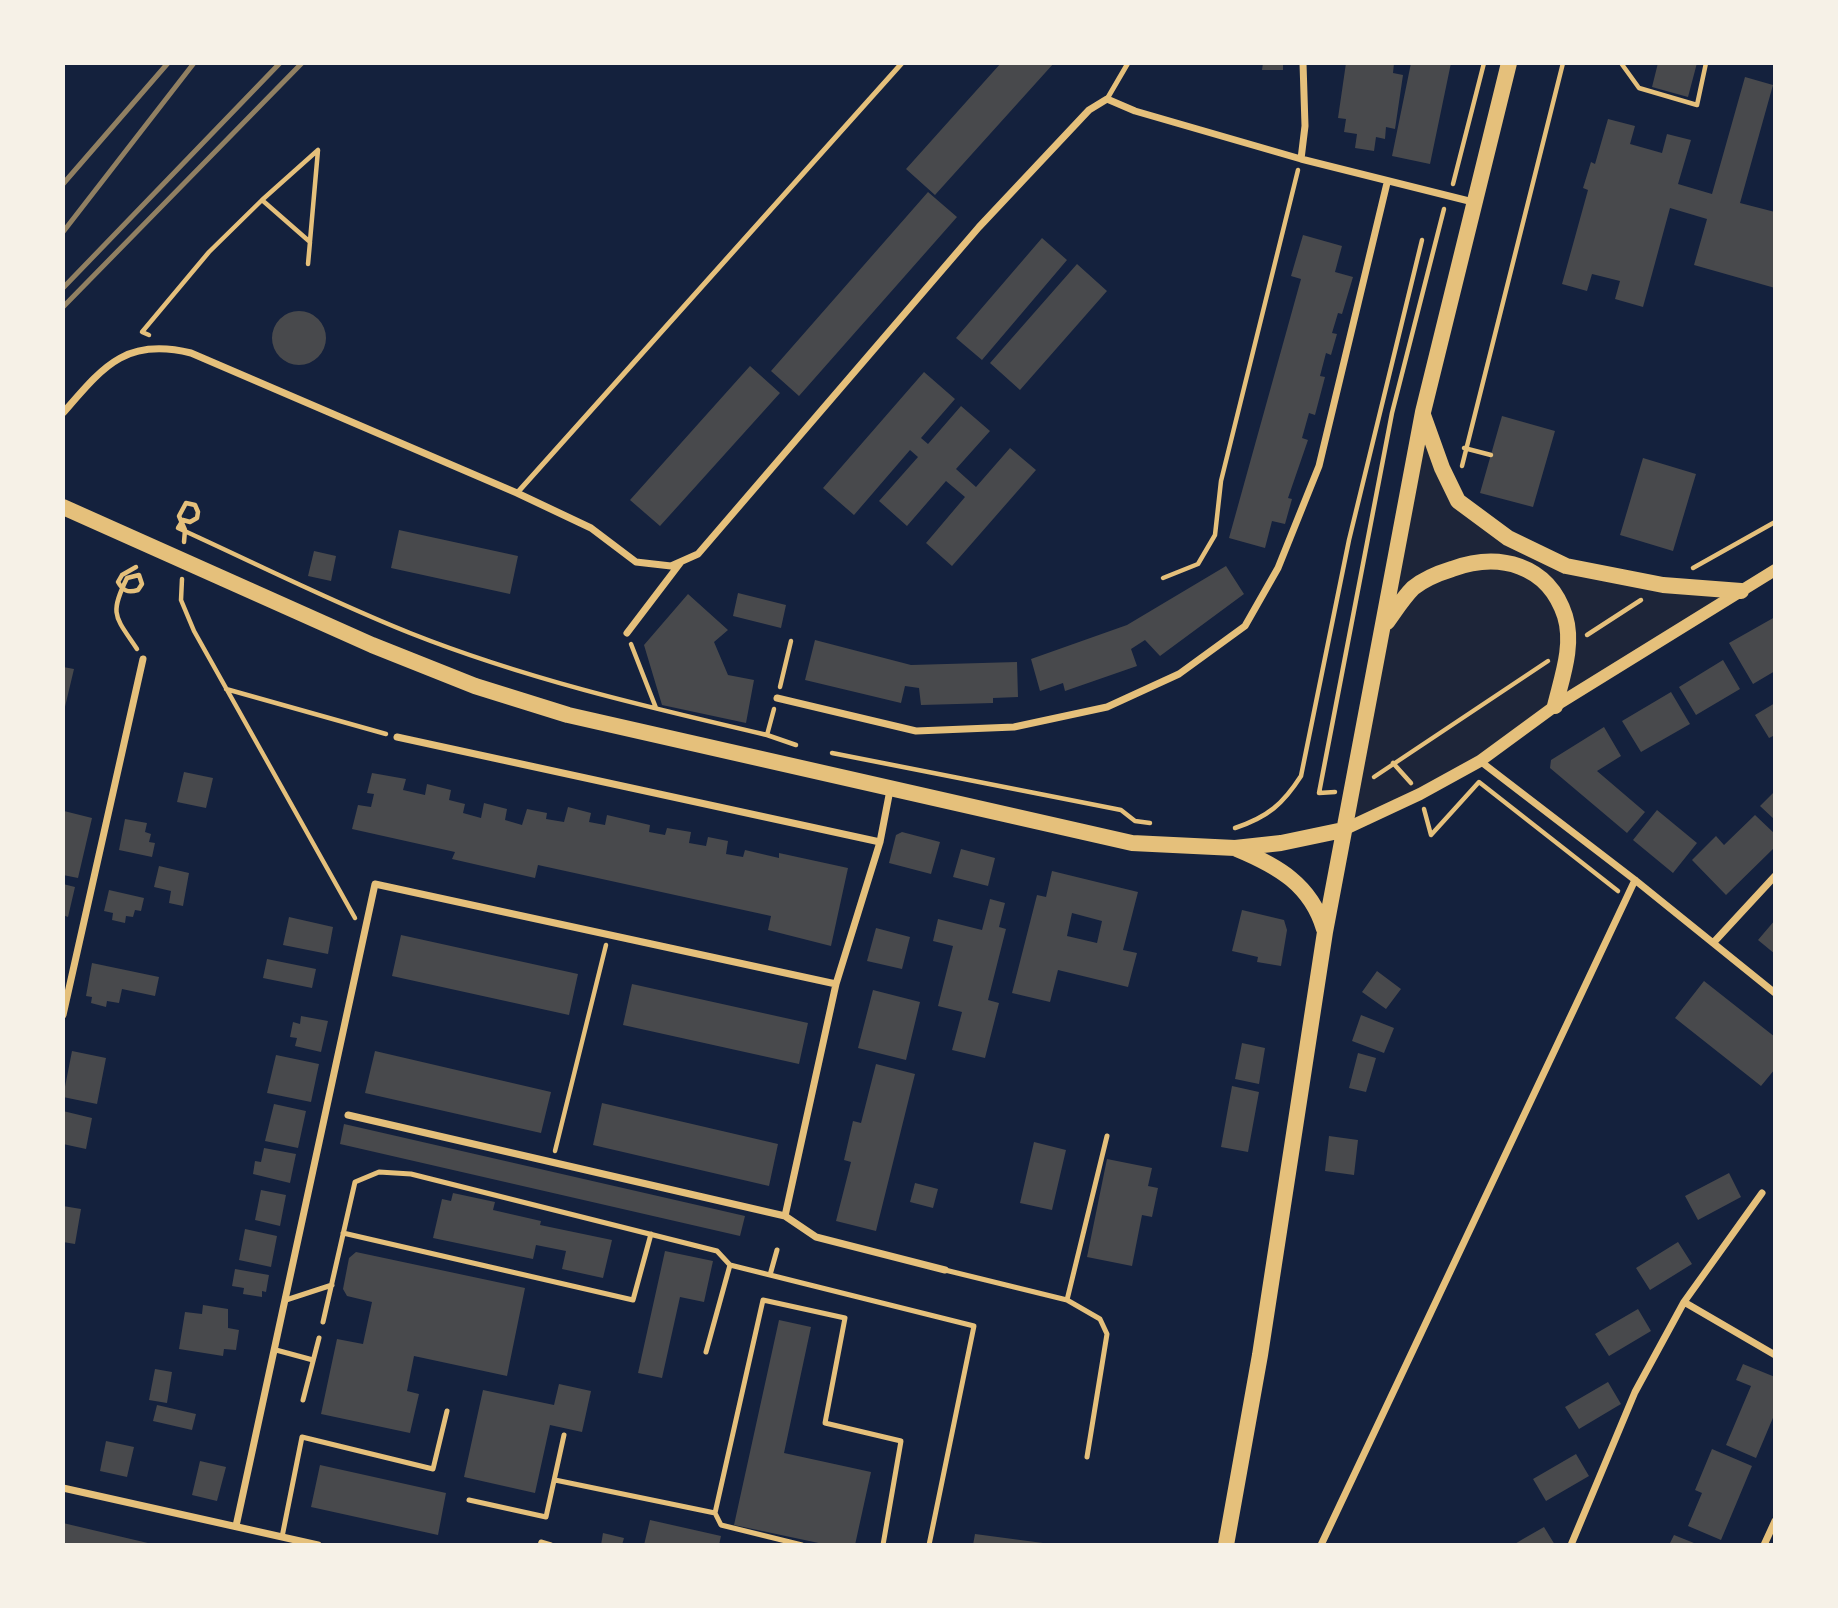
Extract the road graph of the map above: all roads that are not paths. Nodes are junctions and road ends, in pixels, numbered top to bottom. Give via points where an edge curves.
1 (902, 63) edge
2 (1128, 63) edge
3 (1303, 63) edge
4 (1509, 63) edge
5 (1107, 99) junction
6 (1301, 159) junction
7 (1387, 183) junction
8 (1474, 202) junction
9 (1423, 412) junction
10 (63, 413) edge
11 (517, 493) junction
12 (63, 507) edge
13 (682, 562) junction
14 (1775, 570) edge
15 (1741, 591) junction
16 (1385, 624) junction
17 (626, 633) road end
18 (143, 659) road end
19 (778, 698) road end
20 (1555, 706) junction
21 (397, 737) road end
22 (1480, 761) junction
23 (890, 789) junction
24 (1343, 830) junction
25 (880, 842) junction
26 (1235, 848) junction
27 (1775, 876) edge
28 (1635, 880) junction
29 (1325, 932) junction
30 (1714, 942) junction
31 (836, 984) junction
32 (1775, 993) edge
33 (63, 1015) edge
34 (348, 1115) dead end
35 (1107, 1136) dead end
36 (1762, 1193) dead end
37 (785, 1216) junction
38 (343, 1233) junction
39 (651, 1234) junction
40 (777, 1250) dead end
41 (730, 1265) junction
42 (945, 1270) joint
43 (770, 1275) junction
44 (332, 1285) junction
45 (286, 1300) junction
46 (1067, 1300) junction
47 (1684, 1303) junction
48 (323, 1322) dead end
49 (319, 1338) dead end
50 (276, 1350) junction
51 (706, 1352) dead end
52 (1775, 1355) edge
53 (313, 1360) junction
54 (303, 1400) dead end
55 (447, 1411) dead end
56 (565, 1436) dead end
57 (1087, 1457) dead end
58 (555, 1480) junction
59 (63, 1488) edge
60 (469, 1500) dead end
61 (715, 1513) junction
62 (1775, 1521) edge
63 (236, 1526) junction
64 (282, 1537) junction
65 (318, 1545) edge
66 (540, 1545) edge
67 (551, 1545) edge
68 (802, 1545) edge
69 (883, 1545) edge
70 (929, 1545) edge
71 (1226, 1545) edge
72 (1321, 1545) edge
73 (1570, 1545) edge
74 (1764, 1545) edge

1 - 11 lane
2 - 5 lane
3 - 6 street
4 - 8 main road
5 - 6 street
5 - 13 street via 1089,110 988,218 698,554
6 - 7 street
7 - 8 street
7 - 19 street via 1319,466 1278,568 1245,626 1179,674 1107,707 1014,727 916,731
8 - 9 main road
9 - 15 main road via 1458,501 1508,537 1566,566 1663,585
9 - 16 main road
10 - 11 street via 96,375 113,363 130,353 167,347 191,353
11 - 13 street via 591,528 636,562 671,566
12 - 23 main road via 475,686 568,715
13 - 17 street
14 - 15 street
15 - 20 street
16 - 20 main road via 1414,588 1468,563 1507,561 1532,572 1556,595 1566,618 1568,648
16 - 24 main road
18 - 33 street
20 - 22 street
21 - 25 street
22 - 24 street
22 - 28 street
23 - 25 street
23 - 26 main road via 1132,843
24 - 26 main road
24 - 29 main road
25 - 31 street
26 - 29 main road via 1275,865 1298,883 1319,910
27 - 30 street
28 - 30 street
28 - 72 street
29 - 71 main road
30 - 32 street
31 - 37 street
31 - 45 street via 375,884
34 - 37 street
35 - 46 lane
36 - 47 street
37 - 42 street via 816,1237
38 - 39 lane via 355,1182 379,1172 411,1174
38 - 39 lane via 633,1300
38 - 44 lane
39 - 41 lane via 717,1251
40 - 43 lane
41 - 43 lane
41 - 51 lane
42 - 46 lane
43 - 70 lane via 974,1326
44 - 45 lane
44 - 48 lane
45 - 50 street
46 - 57 lane via 1100,1319 1107,1334
47 - 52 street
47 - 73 street via 1635,1392
49 - 53 lane
50 - 53 lane
50 - 63 street
53 - 54 lane
55 - 64 lane via 433,1469 302,1437
56 - 58 lane
58 - 60 lane via 546,1517
58 - 61 lane
59 - 63 street
61 - 68 lane via 722,1525
61 - 69 lane via 763,1300 845,1318 825,1423 901,1441
62 - 74 street
63 - 64 street
64 - 65 street
66 - 67 lane

